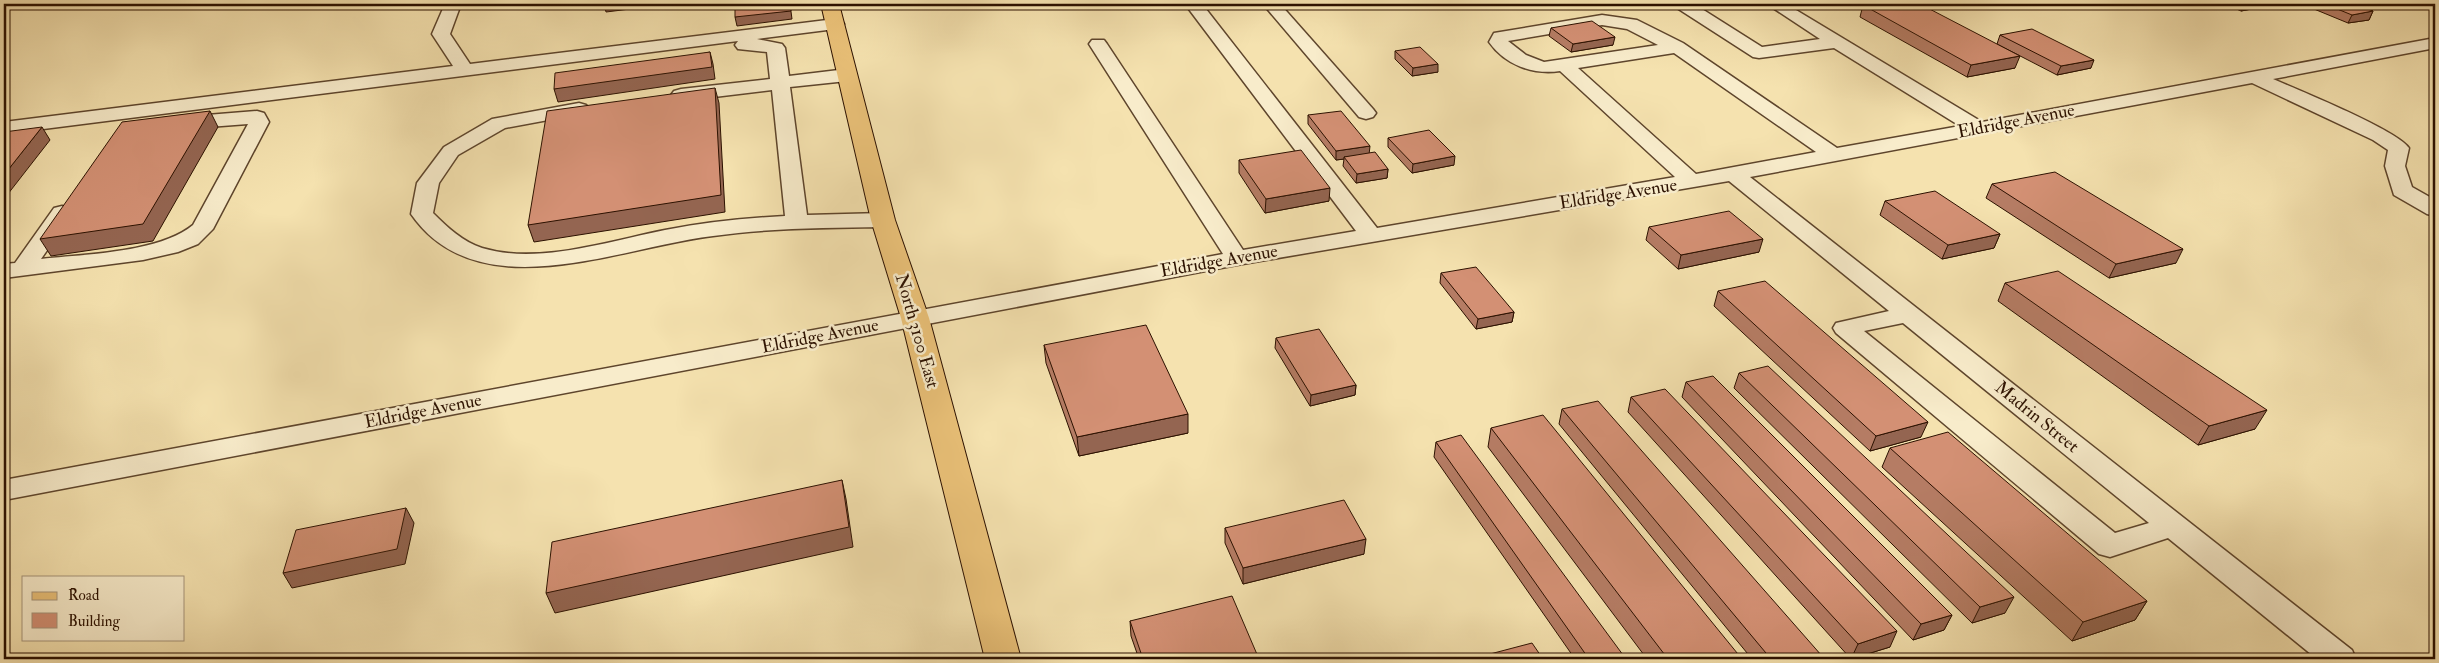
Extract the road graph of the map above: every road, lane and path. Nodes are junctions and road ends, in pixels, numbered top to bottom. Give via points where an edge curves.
1 (453, 4) edge
2 (1193, 4) edge
3 (1272, 4) edge
4 (1683, 4) edge
5 (1775, 4) edge
6 (832, 14) edge
7 (1836, 42) junction
8 (2435, 43) edge
9 (1098, 44) dead end
10 (1677, 47) junction
11 (1564, 64) junction
12 (847, 75) junction
13 (460, 76) junction
14 (2252, 76) junction
15 (779, 82) junction
16 (659, 98) edge
17 (595, 107) edge
18 (1366, 113) dead end
19 (4, 128) edge
20 (1978, 128) junction
21 (131, 132) edge
22 (1833, 155) junction
23 (1733, 174) junction
24 (1691, 181) junction
25 (74, 196) edge
26 (2435, 209) edge
27 (883, 220) junction
28 (797, 221) junction
29 (1371, 235) junction
30 (1237, 258) junction
31 (13, 270) edge
32 (1908, 314) junction
33 (915, 318) junction
34 (4, 490) edge
35 (2173, 526) junction
36 (1003, 659) edge
37 (2340, 659) edge

1 - 13 street via 441,34
2 - 29 street
3 - 18 street
4 - 7 street via 1759,53
5 - 7 street
6 - 12 main road, North 3100 East
6 - 13 street
7 - 20 street
8 - 14 street, Eldridge Avenue
9 - 30 street
10 - 11 street
10 - 11 street via 1631,24 1602,20 1500,38 1498,42 1518,60 1532,66 1544,68
10 - 22 street
11 - 24 street
12 - 15 street
12 - 27 main road, North 3100 East
13 - 15 street via 756,44 776,48
13 - 19 street
14 - 20 street, Eldridge Avenue
14 - 26 street via 2399,148 2395,166 2402,190
15 - 16 street
15 - 28 street
17 - 28 street via 499,123 451,150 428,183 422,214 442,236 479,255 534,261 690,232
20 - 22 street, Eldridge Avenue
21 - 31 street via 232,117 257,117 259,122 202,229 190,239 143,253
22 - 23 street, Eldridge Avenue
23 - 24 street, Eldridge Avenue
23 - 32 street, Madrin Street
24 - 29 street, Eldridge Avenue
25 - 31 street
27 - 28 street
27 - 33 main road, North 3100 East
29 - 30 street, Eldridge Avenue
30 - 33 street, Eldridge Avenue
32 - 35 street, Madrin Street
32 - 35 street via 1845,328 2110,546
33 - 34 street, Eldridge Avenue
33 - 36 main road, North 3100 East
35 - 37 street, Madrin Street

